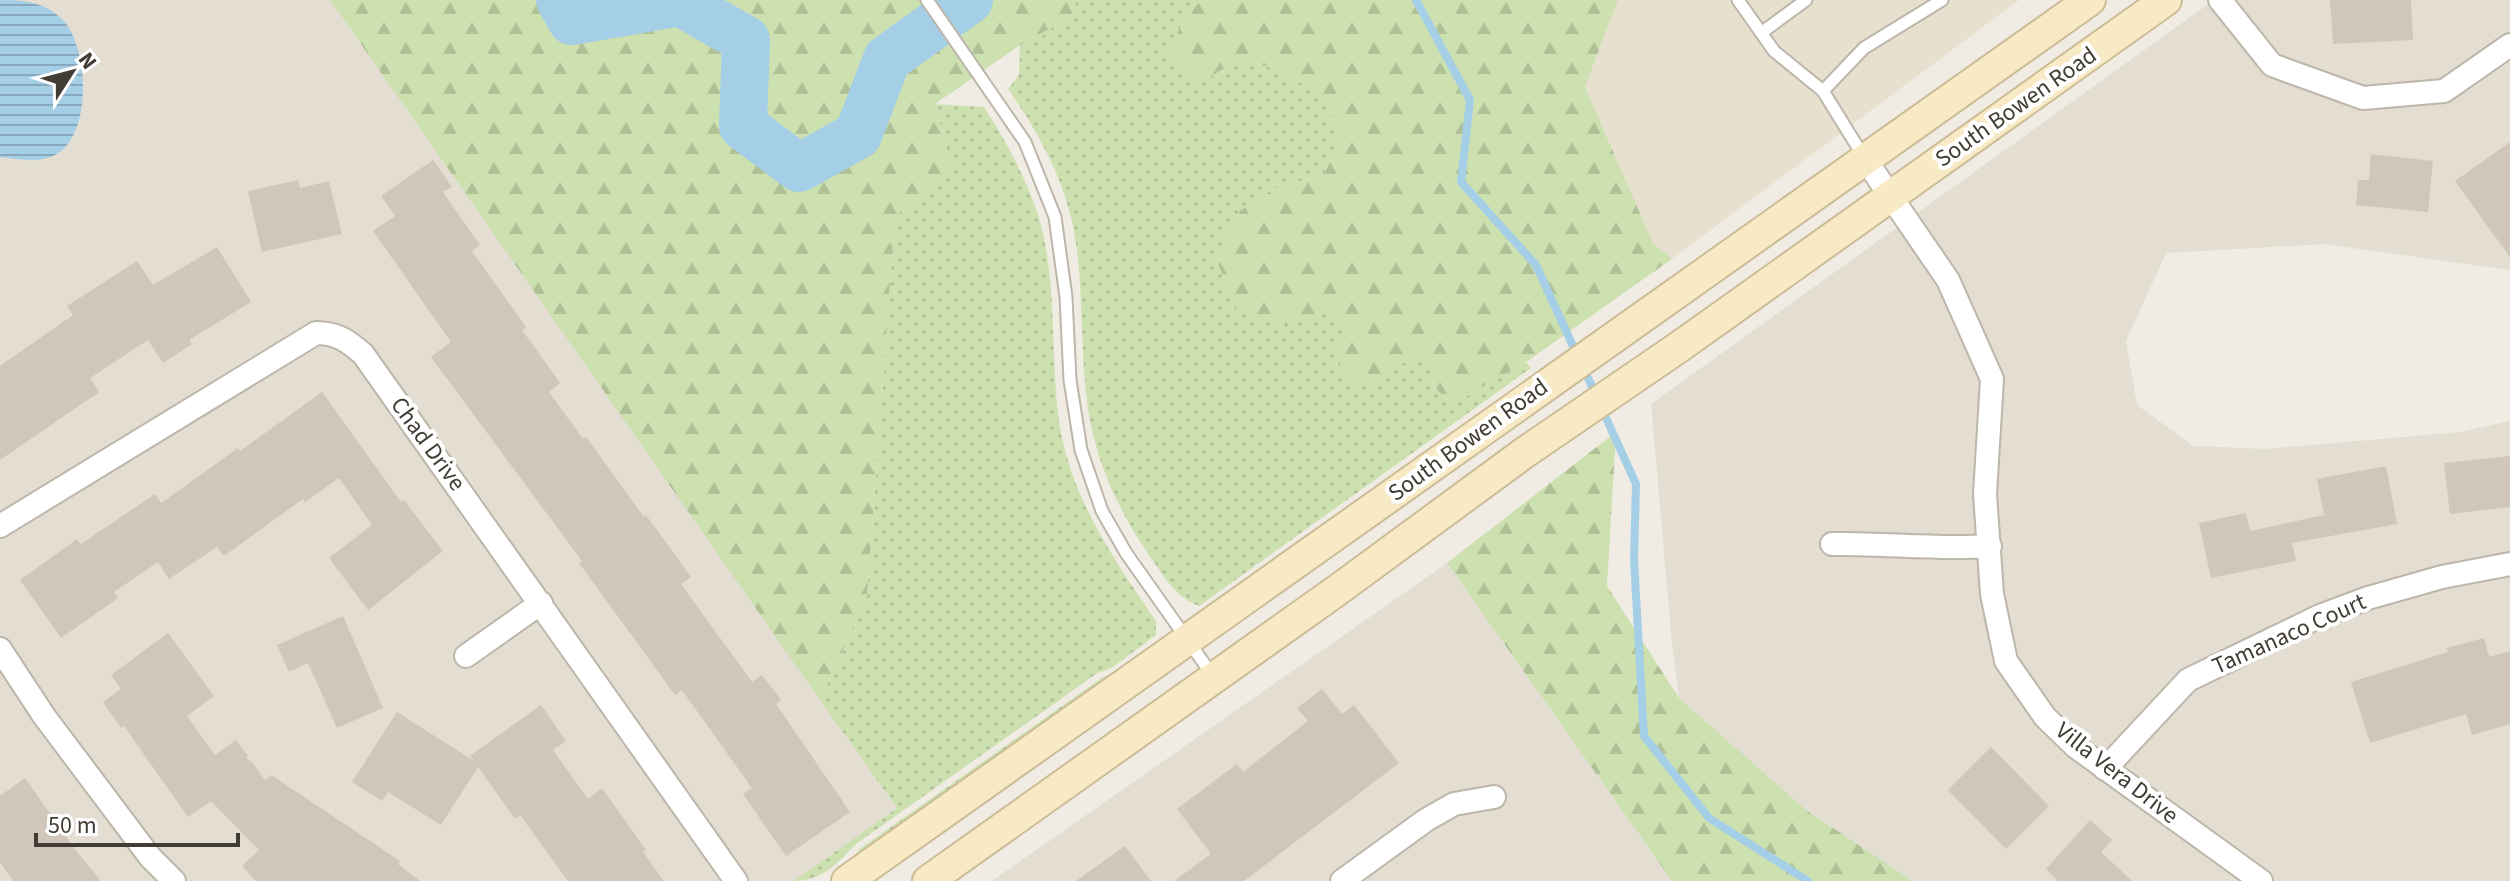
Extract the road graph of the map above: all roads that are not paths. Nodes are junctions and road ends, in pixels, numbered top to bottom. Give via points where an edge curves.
1 (927, 0) edge
2 (1738, 0) edge
3 (1806, 0) edge
4 (1942, 0) edge
5 (2090, 0) edge
6 (2166, 0) edge
7 (2220, 0) edge
8 (1761, 33) junction
9 (2510, 45) edge
10 (1823, 91) junction
11 (1865, 159) junction
12 (1891, 196) junction
13 (0, 526) edge
14 (1832, 544) dead end
15 (1990, 546) junction
16 (2510, 564) edge
17 (541, 603) junction
18 (1189, 640) junction
19 (0, 649) edge
20 (466, 656) dead end
21 (1215, 677) junction
22 (2105, 769) junction
23 (1494, 797) dead end
24 (174, 881) edge
25 (736, 881) edge
26 (847, 881) edge
27 (928, 881) edge
28 (1342, 881) edge
29 (2261, 881) edge

1 - 18 lane via 1025,142 1055,217 1081,450 1102,511
2 - 8 lane
3 - 8 lane
4 - 10 lane via 1864,48
5 - 11 main road, South Bowen Road
6 - 12 main road, South Bowen Road
7 - 9 street via 2272,65 2363,98 2444,91
8 - 10 lane via 1774,51
10 - 11 lane
11 - 12 street, Villa Vera Drive
11 - 18 main road, South Bowen Road
12 - 15 street, Villa Vera Drive via 1948,280 1992,379 1985,494
12 - 21 main road, South Bowen Road
13 - 17 street, Chad Drive via 316,333 333,333 363,354
14 - 15 street
15 - 22 street, Villa Vera Drive via 1992,594 2006,661 2045,717
16 - 22 street, Tamanaco Court via 2368,598 2188,680
17 - 20 street
17 - 25 street, Chad Drive
18 - 21 lane
18 - 26 main road, South Bowen Road
19 - 24 street via 44,716
21 - 27 main road, South Bowen Road
22 - 29 street, Villa Vera Drive
23 - 28 street via 1454,804

